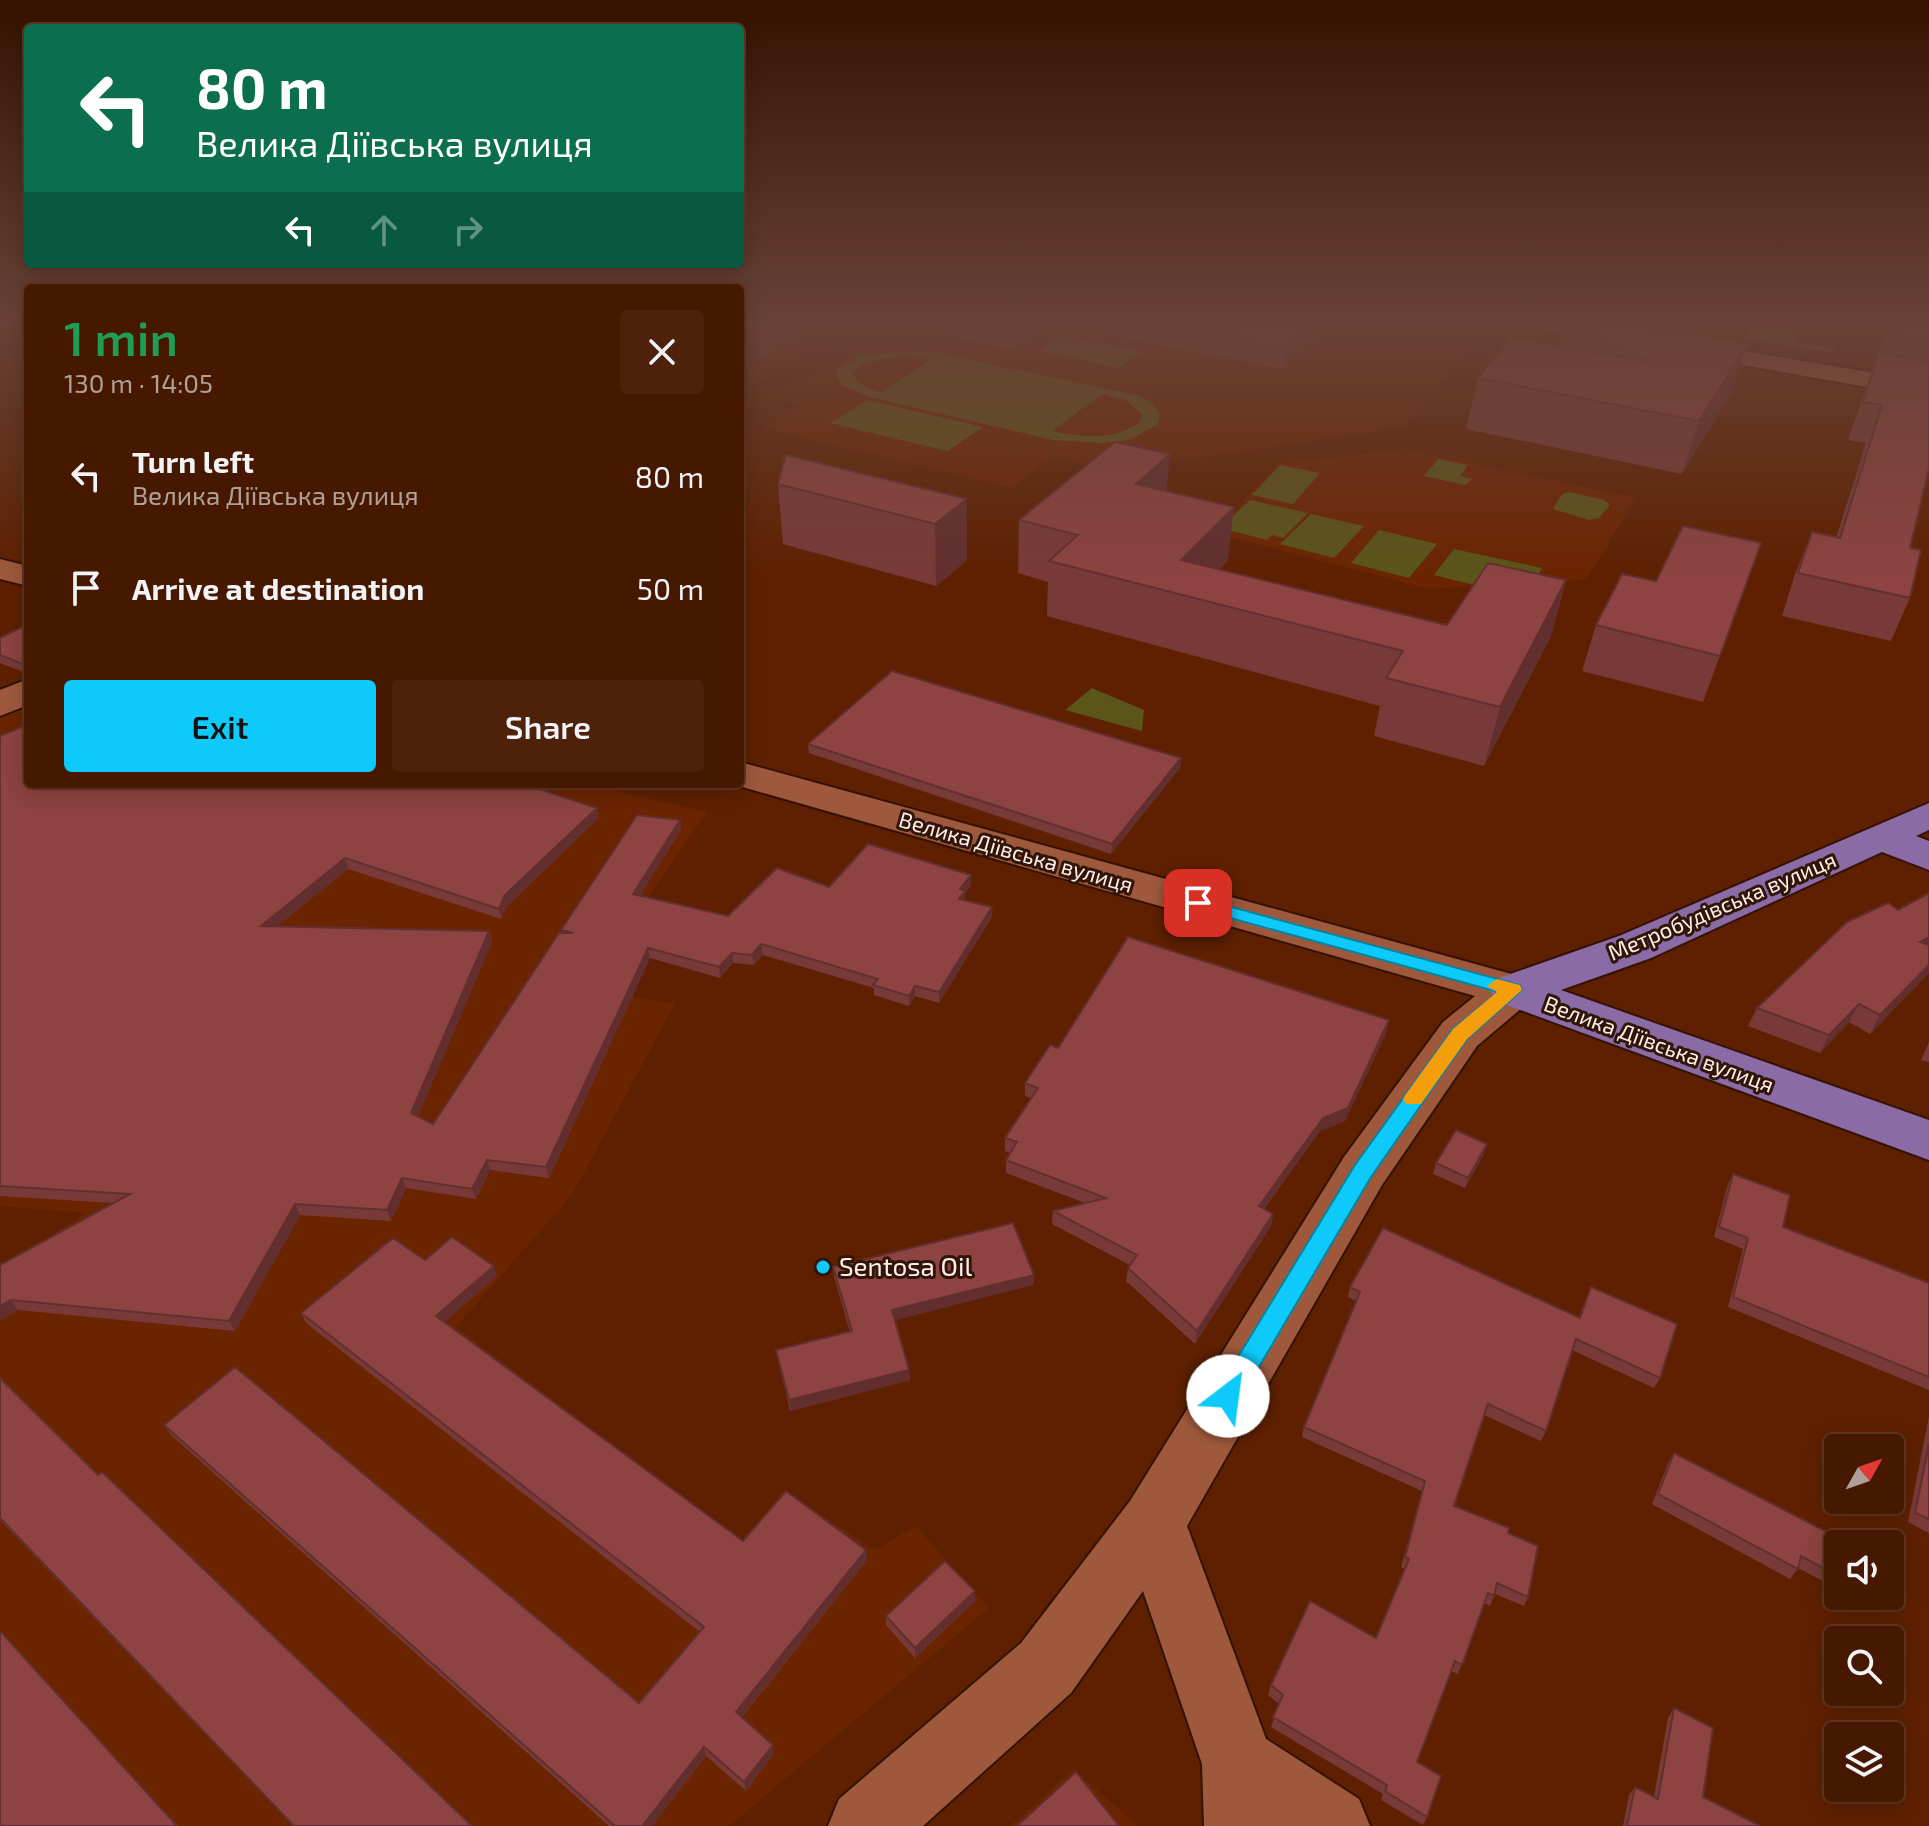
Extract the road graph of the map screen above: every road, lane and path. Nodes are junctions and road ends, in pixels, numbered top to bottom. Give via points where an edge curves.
1 (0, 569) edge
2 (24, 575) edge
3 (24, 692) edge
4 (0, 705) edge
5 (744, 775) edge
6 (1929, 815) edge
7 (1884, 837) junction
8 (1929, 857) edge
9 (1513, 990) junction
10 (1929, 1140) edge
11 (1153, 1523) junction
12 (1240, 1795) edge
13 (866, 1826) edge
14 (1332, 1826) edge

1 - 2 street
3 - 4 street
5 - 9 street, Велика Діївська вулиця
6 - 7 main road, Метробудівська вулиця
7 - 8 main road
7 - 9 main road, Метробудівська вулиця via 1635,947
9 - 10 main road, Велика Діївська вулиця
9 - 11 street via 1460,1034 1363,1171
11 - 12 street
11 - 13 street via 1046,1668
12 - 14 street

